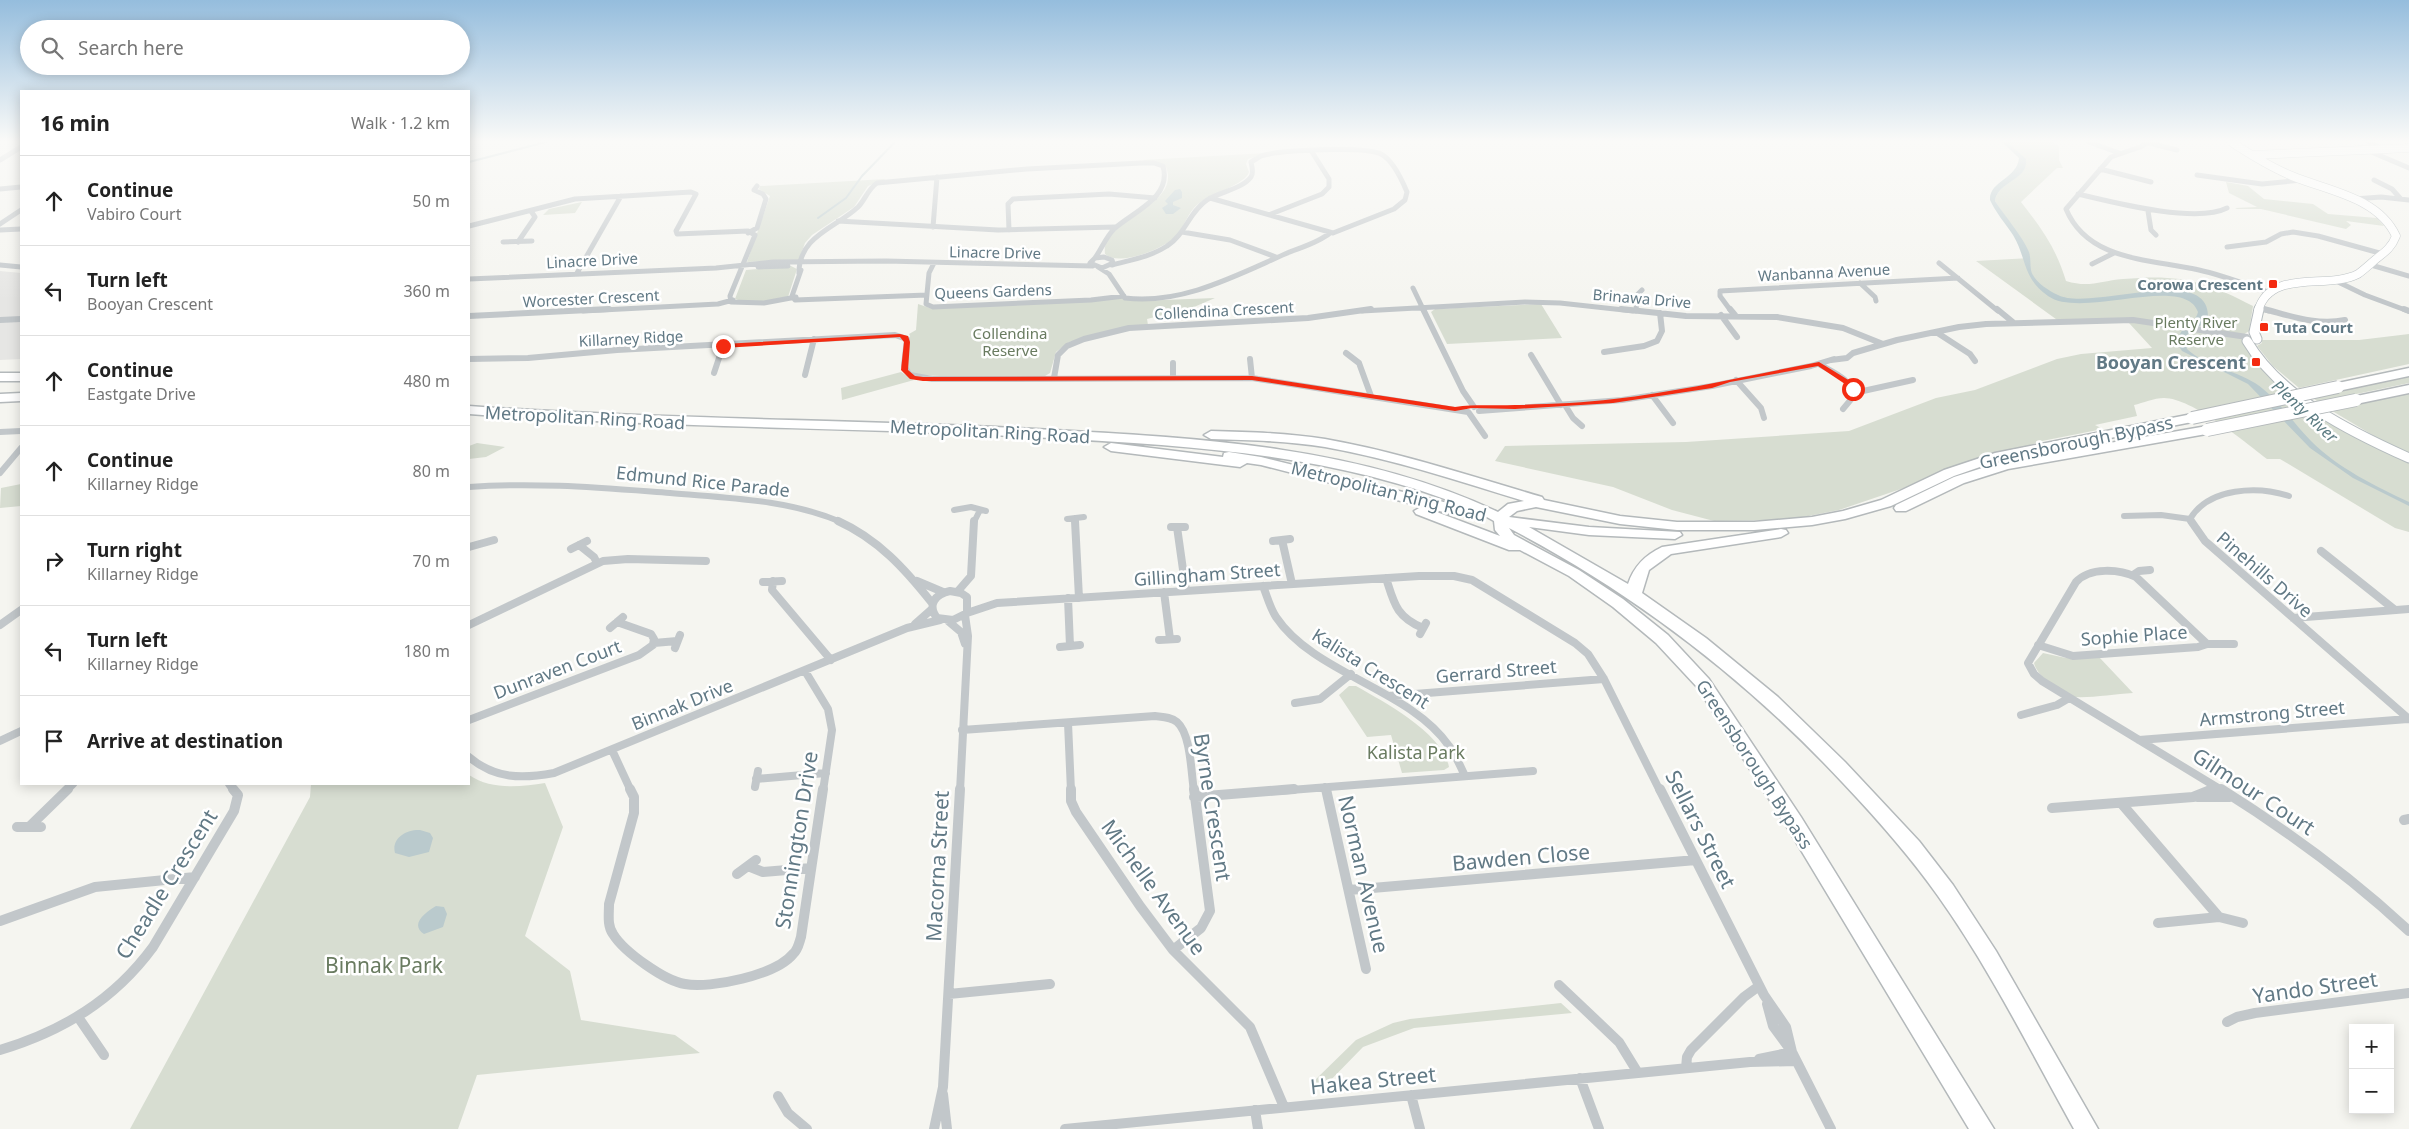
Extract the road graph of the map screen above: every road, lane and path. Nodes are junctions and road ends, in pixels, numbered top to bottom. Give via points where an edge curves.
1 (2078, 194) edge
2 (646, 195) edge
3 (692, 195) edge
4 (763, 195) edge
5 (866, 195) edge
6 (935, 195) edge
7 (1098, 195) edge
8 (1122, 195) edge
9 (1157, 195) edge
10 (1217, 195) edge
11 (1320, 195) edge
12 (1406, 195) edge
13 (2081, 195) edge
14 (2342, 195) edge
15 (2397, 195) edge
16 (621, 196) junction
17 (1210, 198) junction
18 (2400, 198) junction
19 (1154, 199) junction
20 (2354, 199) junction
21 (2409, 200) edge
22 (2227, 208) dead end
23 (20, 211) edge
24 (531, 211) junction
25 (2148, 211) junction
26 (1273, 215) junction
27 (840, 220) junction
28 (2, 222) edge
29 (470, 226) edge
30 (930, 227) junction
31 (1114, 228) junction
32 (20, 229) edge
33 (0, 230) edge
34 (1007, 230) junction
35 (750, 232) junction
36 (1328, 232) junction
37 (1182, 233) junction
38 (2156, 235) dead end
39 (532, 241) dead end
40 (503, 242) dead end
41 (518, 242) junction
42 (2227, 247) dead end
43 (1101, 248) junction
44 (2114, 253) junction
45 (2383, 254) junction
46 (1274, 258) junction
47 (1109, 262) junction
48 (934, 263) junction
49 (1094, 263) junction
50 (1939, 263) dead end
51 (802, 264) junction
52 (2092, 264) dead end
53 (0, 265) edge
54 (2371, 265) junction
55 (20, 267) edge
56 (742, 267) junction
57 (577, 274) junction
58 (1109, 274) junction
59 (2409, 276) edge
60 (1958, 278) junction
61 (470, 279) edge
62 (2334, 280) junction
63 (1860, 283) junction
64 (1413, 288) dead end
65 (1711, 289) dead end
66 (1642, 290) dead end
67 (1720, 291) junction
68 (2268, 292) junction
69 (927, 294) junction
70 (1123, 295) junction
71 (794, 296) junction
72 (732, 299) junction
73 (1876, 302) dead end
74 (1422, 307) junction
75 (2259, 308) junction
76 (1636, 311) junction
77 (2409, 311) edge
78 (1660, 313) junction
79 (1722, 315) junction
80 (1734, 315) junction
81 (470, 316) edge
82 (20, 319) edge
83 (0, 320) edge
84 (2345, 320) dead end
85 (2014, 323) junction
86 (1936, 332) junction
87 (1737, 337) dead end
88 (814, 339) junction
89 (2250, 339) junction
90 (1881, 344) junction
91 (722, 347) junction
92 (1604, 352) dead end
93 (1346, 353) dead end
94 (1531, 355) dead end
95 (470, 359) edge
96 (1250, 359) dead end
97 (1976, 361) dead end
98 (1173, 363) dead end
99 (1819, 364) junction
100 (2409, 372) edge
101 (714, 373) dead end
102 (805, 375) dead end
103 (0, 377) edge
104 (20, 377) edge
105 (1173, 377) junction
106 (1054, 378) junction
107 (1252, 378) junction
108 (1733, 380) junction
109 (1912, 380) dead end
110 (2409, 389) edge
111 (1463, 391) junction
112 (1854, 393) junction
113 (1652, 395) junction
114 (1372, 396) junction
115 (20, 397) edge
116 (0, 398) edge
117 (1563, 405) junction
118 (1476, 409) junction
119 (1843, 409) dead end
120 (470, 410) edge
121 (1467, 410) junction
122 (470, 416) edge
123 (1764, 418) dead end
124 (1673, 423) dead end
125 (1480, 425) junction
126 (1582, 426) dead end
127 (20, 431) edge
128 (0, 432) edge
129 (1043, 433) junction
130 (1485, 436) dead end
131 (1094, 445) junction
132 (20, 449) edge
133 (2409, 456) edge
134 (0, 473) edge
135 (470, 487) edge
136 (2289, 496) dead end
137 (1556, 506) junction
138 (954, 510) dead end
139 (2124, 516) dead end
140 (1075, 518) dead end
141 (1501, 518) junction
142 (2190, 519) junction
143 (1185, 526) dead end
144 (1782, 533) junction
145 (494, 540) dead end
146 (587, 541) dead end
147 (1273, 541) dead end
148 (578, 545) junction
149 (470, 547) edge
150 (570, 550) dead end
151 (2321, 551) dead end
152 (706, 561) dead end
153 (597, 563) junction
154 (2150, 570) dead end
155 (2133, 575) junction
156 (912, 577) junction
157 (1386, 578) junction
158 (764, 582) dead end
159 (1292, 584) junction
160 (1592, 584) junction
161 (1263, 586) junction
162 (958, 591) junction
163 (1186, 591) junction
164 (945, 592) junction
165 (1164, 592) junction
166 (1634, 593) junction
167 (1068, 598) junction
168 (1079, 598) junction
169 (967, 599) junction
170 (997, 603) junction
171 (932, 606) junction
172 (2409, 609) edge
173 (2395, 610) junction
174 (20, 611) edge
175 (966, 614) junction
176 (2293, 618) junction
177 (944, 620) junction
178 (617, 622) dead end
179 (0, 625) edge
180 (470, 625) edge
181 (907, 628) junction
182 (1423, 628) dead end
183 (1159, 640) dead end
184 (677, 641) dead end
185 (654, 643) junction
186 (2207, 644) junction
187 (2234, 644) dead end
188 (1080, 645) dead end
189 (2038, 645) junction
190 (966, 646) junction
191 (1070, 646) junction
192 (1060, 647) dead end
193 (1591, 654) joint
194 (832, 660) junction
195 (805, 671) junction
196 (1351, 674) junction
197 (1604, 679) junction
198 (1389, 696) junction
199 (2069, 698) junction
200 (1295, 703) dead end
201 (2021, 715) dead end
202 (2409, 719) edge
203 (470, 720) edge
204 (1068, 723) junction
205 (962, 730) junction
206 (20, 731) edge
207 (2139, 740) junction
208 (0, 741) edge
209 (612, 750) junction
210 (470, 759) edge
211 (1533, 771) dead end
212 (826, 773) junction
213 (1465, 776) junction
214 (756, 779) dead end
215 (72, 785) edge
216 (230, 785) edge
217 (1325, 788) junction
218 (2216, 788) junction
219 (1194, 797) junction
220 (2192, 797) junction
221 (2230, 797) junction
222 (2121, 803) junction
223 (2052, 808) dead end
224 (18, 827) dead end
225 (29, 827) junction
226 (41, 828) dead end
227 (1696, 860) junction
228 (811, 868) junction
229 (737, 874) dead end
230 (195, 877) junction
231 (1349, 890) junction
232 (2219, 917) junction
233 (0, 921) edge
234 (2158, 922) dead end
235 (2243, 923) dead end
236 (2409, 931) edge
237 (1173, 950) junction
238 (1366, 969) dead end
239 (1050, 984) dead end
240 (1559, 986) dead end
241 (1762, 991) junction
242 (2409, 993) edge
243 (949, 994) junction
244 (78, 1017) junction
245 (2227, 1022) dead end
246 (0, 1050) edge
247 (104, 1055) dead end
248 (1794, 1057) junction
249 (1686, 1068) junction
250 (1638, 1073) junction
251 (1580, 1078) junction
252 (943, 1087) junction
253 (1411, 1095) junction
254 (778, 1096) dead end
255 (1284, 1107) junction
256 (1255, 1110) junction
257 (807, 1129) edge
258 (934, 1129) edge
259 (947, 1129) edge
260 (1065, 1129) edge
261 (1258, 1129) edge
262 (1420, 1129) edge
263 (1598, 1129) edge
264 (1831, 1129) edge
265 (1982, 1129) edge
266 (2086, 1129) edge

1 - 44 street via 2067,207 2067,214 2087,240
2 - 16 street
3 - 35 street via 694,198 676,231 679,235
4 - 35 street via 766,199 757,226
5 - 27 street via 857,208
6 - 30 street
7 - 34 street via 1016,198 1008,202
8 - 19 street
9 - 19 street
10 - 17 street, Queens Gardens
11 - 26 street
12 - 36 street, Queens Gardens via 1394,209 1339,232
13 - 25 street
14 - 20 street
15 - 18 street
16 - 24 street via 575,200
16 - 57 street
17 - 26 street
17 - 37 street, Queens Gardens via 1194,211
18 - 20 street
18 - 21 street
19 - 31 street
20 - 45 street via 2381,215 2394,229 2395,242
22 - 25 street via 2214,212
23 - 28 street
24 - 29 street
24 - 41 street via 534,217
25 - 38 street via 2151,230
26 - 36 street
27 - 30 street
27 - 51 street via 815,235 809,242
30 - 34 street
31 - 34 street
31 - 43 street
32 - 33 street
35 - 56 street via 752,240
36 - 46 street, Queens Gardens via 1322,238
37 - 46 street via 1230,240
37 - 47 street, Queens Gardens via 1163,248 1136,258
39 - 41 street
40 - 41 street
42 - 45 street via 2266,242 2293,232
43 - 47 street
43 - 49 street
44 - 52 street
44 - 68 street via 2195,269
45 - 54 street
46 - 70 street, Queens Gardens via 1179,295 1136,300
47 - 49 street
47 - 49 street
47 - 58 street
48 - 49 street, Linacre Drive via 1007,266
48 - 51 street, Linacre Drive
48 - 69 street, Queens Gardens via 929,273
49 - 58 street
50 - 60 street
51 - 56 street, Linacre Drive
51 - 71 street
53 - 55 street
54 - 59 street
54 - 62 street via 2358,274
56 - 57 street, Linacre Drive
56 - 72 street
57 - 61 street, Linacre Drive
58 - 70 street
60 - 63 street, Wanbanna Avenue
60 - 85 street
62 - 68 street via 2292,283
62 - 77 street via 2371,298
63 - 67 street, Wanbanna Avenue
63 - 73 street
64 - 74 street
65 - 67 street, Wanbanna Avenue
66 - 76 street via 1637,295
67 - 80 street via 1720,296
68 - 75 street
69 - 70 street, Queens Gardens via 926,305 936,308
69 - 71 street, Worcester Crescent via 808,300
71 - 72 street, Worcester Crescent via 776,301
72 - 81 street, Worcester Crescent via 714,304
74 - 76 street, Brinawa Drive via 1534,301
74 - 106 street, Collendina Crescent via 1121,330 1067,346 1058,355
74 - 111 street
75 - 84 street via 2323,322
75 - 89 street
76 - 78 street, Brinawa Drive
78 - 79 street, Brinawa Drive
78 - 92 street via 1662,333 1656,342
79 - 80 street, Brinawa Drive
79 - 87 street
80 - 90 street, Brinawa Drive via 1777,316 1828,325 1858,333
82 - 83 street
85 - 86 street
85 - 89 street via 2116,320
86 - 90 street
86 - 97 street
88 - 91 street, Killarney Ridge
88 - 102 street
88 - 106 street, Killarney Ridge via 904,336 907,342 906,373 923,379
89 - 133 street via 2272,367 2312,398
90 - 99 street via 1847,358
91 - 95 street, Killarney Ridge
91 - 101 street
93 - 114 street via 1359,363
94 - 117 street
96 - 107 street
98 - 105 street
99 - 108 street
99 - 112 street via 1847,382
100 - 137 highway, Greensborough Bypass, bridge via 2000,456 1949,473 1886,503 1812,521 1754,526 1677,526
103 - 104 highway
105 - 106 street, Killarney Ridge
105 - 107 street, Killarney Ridge
107 - 114 street, Killarney Ridge
108 - 113 street
108 - 123 street via 1761,408
109 - 112 street
110 - 144 highway, Greensborough Bypass, bridge via 2208,430 2006,465 1970,476 1908,505 1866,520
111 - 118 street
111 - 121 street
112 - 119 street
113 - 117 street
113 - 124 street
114 - 121 street, Killarney Ridge
115 - 116 highway
117 - 118 street
117 - 126 street
118 - 121 street, Killarney Ridge
118 - 125 street
120 - 129 highway, Metropolitan Ring Road via 620,420 884,425
121 - 125 street
122 - 131 highway, Metropolitan Ring Road via 614,426 874,433
125 - 130 street
127 - 128 street
129 - 137 highway via 1244,436 1312,441 1384,456
129 - 141 highway, Metropolitan Ring Road via 1220,445 1302,457 1434,490
131 - 141 highway, Metropolitan Ring Road via 1185,450 1266,462 1446,508
131 - 160 highway via 1243,464 1331,483 1464,526
132 - 134 street
135 - 156 street, Edmund Rice Parade via 560,483 780,504 825,516 855,529 882,548
136 - 142 street via 2263,490 2243,491 2200,505
137 - 141 highway, Greensborough Bypass via 1520,504 1507,510
138 - 162 street via 966,507 983,510 974,523 971,576
139 - 142 street via 2161,515
140 - 168 street
141 - 144 highway, Metropolitan Ring Road via 1538,525 1636,534 1711,536
141 - 160 highway, Greensborough Bypass via 1502,530 1509,538
141 - 166 highway, Metropolitan Ring Road
142 - 176 street, Pinehills Drive via 2205,541
143 - 163 street via 1174,527
144 - 166 highway, Greensborough Bypass via 1667,550 1643,568
145 - 149 street
146 - 148 street
147 - 159 street via 1286,540
148 - 150 street
148 - 153 street
151 - 173 street
152 - 153 street via 683,563 622,559
153 - 180 street
154 - 155 street
155 - 186 street
155 - 189 street via 2118,572 2080,578
156 - 164 street, Edmund Rice Parade via 927,587
156 - 171 street, Edmund Rice Parade
157 - 159 street, Gillingham Street
157 - 182 street via 1401,616
157 - 193 street, Gillingham Street via 1454,576 1472,580
158 - 194 street via 777,581 772,590
159 - 161 street, Gillingham Street
160 - 265 highway, Greensborough Bypass via 1655,633 1709,690
161 - 163 street, Gillingham Street
161 - 196 street, Kalista Crescent via 1272,610 1286,631 1308,649
162 - 164 street
162 - 169 street
163 - 165 street, Gillingham Street
164 - 171 street via 936,596
165 - 168 street, Gillingham Street
165 - 183 street via 1174,639
166 - 266 highway, Greensborough Bypass via 1699,639 1760,689 1886,816 1921,857 1984,949
167 - 168 street, Gillingham Street
167 - 170 street, Gillingham Street
167 - 191 street
169 - 170 street, Gillingham Street
169 - 175 street
170 - 175 street, Gillingham Street
171 - 177 street via 934,616
171 - 181 street, Binnak Drive
172 - 173 street
173 - 176 street
174 - 179 street
175 - 177 street
175 - 190 street, Macorna Street
176 - 202 street, Pinehills Drive
177 - 181 street, Binnak Drive
177 - 190 street via 961,632
178 - 185 street, Dunraven Court via 651,634
181 - 194 street, Binnak Drive
184 - 185 street, Dunraven Court
185 - 203 street, Dunraven Court via 638,655
186 - 187 street, Sophie Place
186 - 189 street, Sophie Place via 2074,656
188 - 191 street
189 - 199 street, Gilmour Court via 2028,661 2029,668 2038,678
190 - 205 street, Macorna Street
191 - 192 street
193 - 197 street, Sellars Street
194 - 195 street, Binnak Drive
195 - 209 street, Binnak Drive
195 - 212 street, Stonnington Drive via 831,716
196 - 198 street, Kalista Crescent
196 - 200 street via 1320,699
197 - 198 street, Gerrard Street
197 - 227 street, Sellars Street
198 - 213 street, Kalista Crescent via 1443,738 1454,752
199 - 201 street via 2055,707 2030,710
199 - 207 street, Gilmour Court
202 - 207 street, Armstrong Street
204 - 205 street, Byrne Crescent
204 - 219 street, Byrne Crescent via 1155,716 1177,721 1186,735
204 - 237 street, Michelle Avenue via 1073,806
205 - 243 street, Macorna Street
206 - 208 street
207 - 218 street, Gilmour Court
209 - 210 street, Binnak Drive via 554,773 533,777 508,778 481,770
209 - 228 street, Stonnington Drive via 635,804 634,820 609,906 610,928 623,945 675,981 697,986 714,985 771,968 791,958 801,937
211 - 213 street
212 - 214 street
212 - 228 street, Stonnington Drive
213 - 217 street
215 - 225 street
216 - 230 street, Cheadle Crescent via 238,795 237,804
217 - 219 street
217 - 231 street, Norman Avenue
218 - 220 street
218 - 221 street, Gilmour Court
219 - 237 street, Byrne Crescent via 1210,917 1204,926
220 - 221 street
220 - 222 street
221 - 236 street, Gilmour Court via 2296,838 2377,900
222 - 223 street
222 - 232 street
224 - 225 street
225 - 226 street
227 - 231 street, Bawden Close
227 - 241 street, Sellars Street
228 - 229 street via 763,872 752,863
230 - 233 street via 96,887
230 - 244 street, Cheadle Crescent via 139,966 118,988
231 - 238 street, Norman Avenue
232 - 234 street
232 - 235 street
237 - 255 street, Michelle Avenue via 1250,1027
239 - 243 street
240 - 250 street via 1619,1042
241 - 248 street, Sellars Street via 1773,1026
241 - 249 street via 1744,997 1691,1050 1686,1057
242 - 245 street, Yando Street via 2255,1013
243 - 252 street, Macorna Street
244 - 246 street, Cheadle Crescent via 30,1041
244 - 247 street
248 - 249 street, Hakea Street
248 - 264 street, Sellars Street
249 - 250 street, Hakea Street
250 - 251 street, Hakea Street
251 - 253 street, Hakea Street
251 - 263 street
252 - 258 street, Macorna Street
252 - 259 street, Macorna Street
253 - 255 street, Hakea Street
253 - 262 street
254 - 257 street via 788,1113
255 - 256 street, Hakea Street
256 - 260 street, Hakea Street
256 - 261 street

